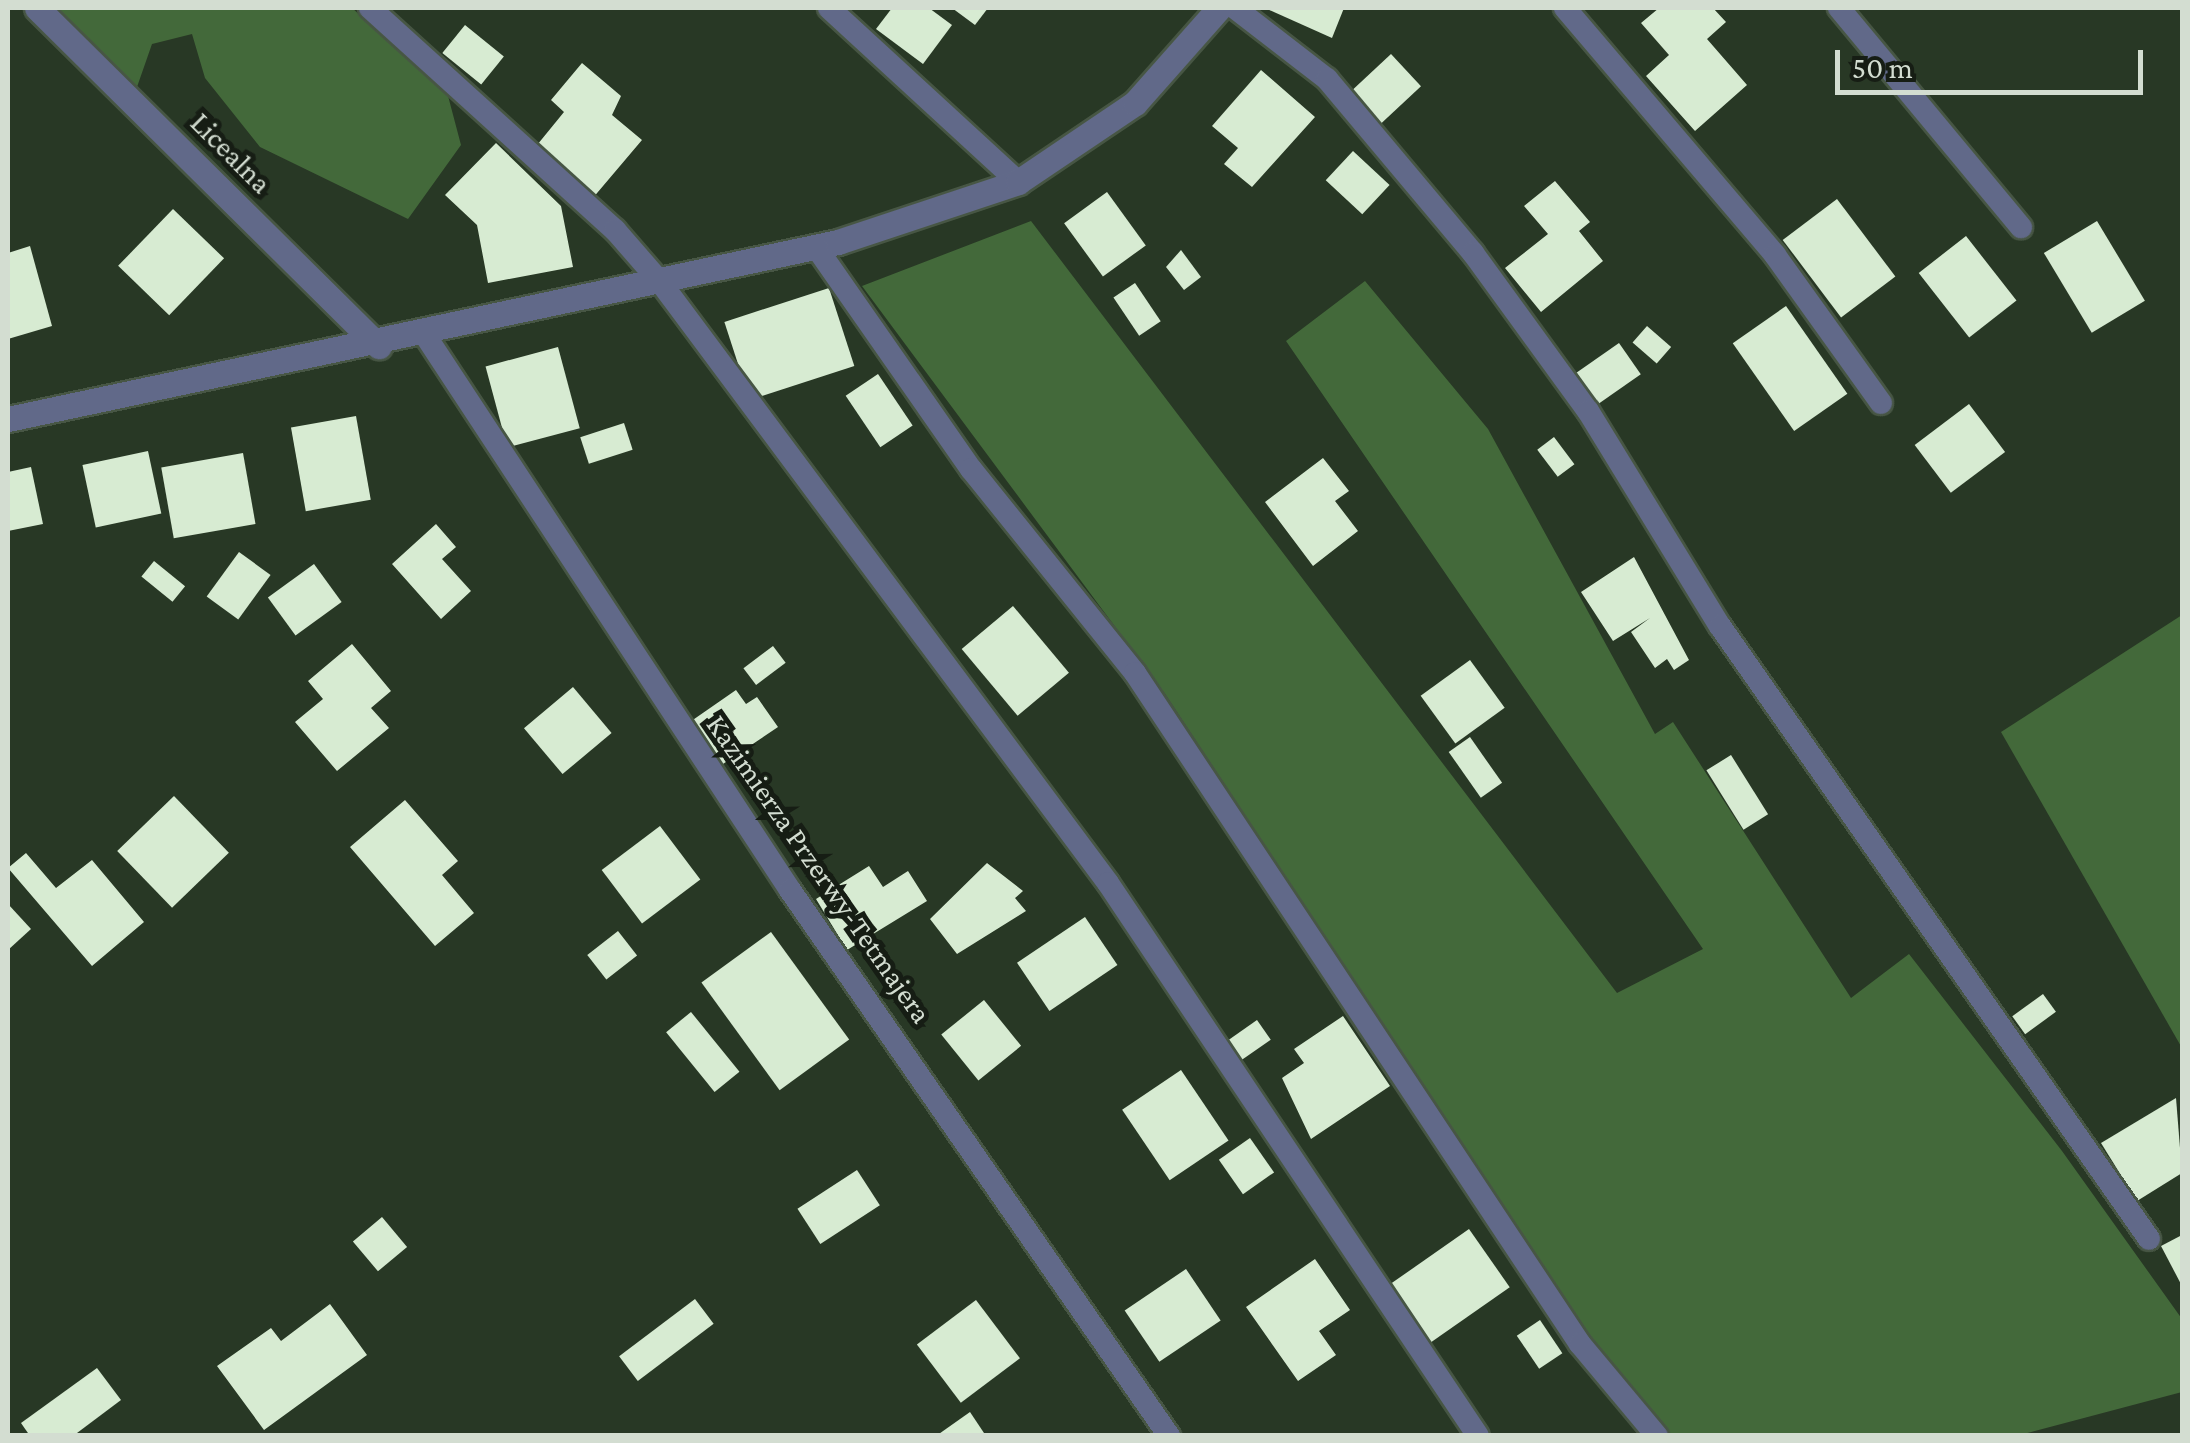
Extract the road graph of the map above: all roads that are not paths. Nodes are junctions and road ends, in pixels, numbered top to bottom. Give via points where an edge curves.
1 (37, 8) edge
2 (370, 8) edge
3 (829, 8) edge
4 (1219, 8) edge
5 (1236, 8) edge
6 (1566, 8) edge
7 (1839, 8) edge
8 (1018, 182) junction
9 (2021, 227) dead end
10 (816, 247) junction
11 (661, 283) junction
12 (425, 335) junction
13 (379, 346) junction
14 (1880, 403) dead end
15 (8, 419) edge
16 (2149, 1239) dead end
17 (1169, 1436) edge
18 (1478, 1436) edge
19 (1657, 1436) edge

1 - 13 street, Licealna
2 - 11 lane via 615,230
3 - 8 lane
4 - 8 street via 1136,104
5 - 16 lane via 1328,79 1473,253 1588,411 1720,626
6 - 14 lane via 1776,255
7 - 9 lane
8 - 10 street
10 - 11 street
10 - 19 lane via 972,469 1166,718 1580,1344
11 - 12 street
11 - 18 lane via 1108,884
12 - 13 street
12 - 17 lane, Kazimierza Przerwy-Tetmajera via 779,874
13 - 15 street

